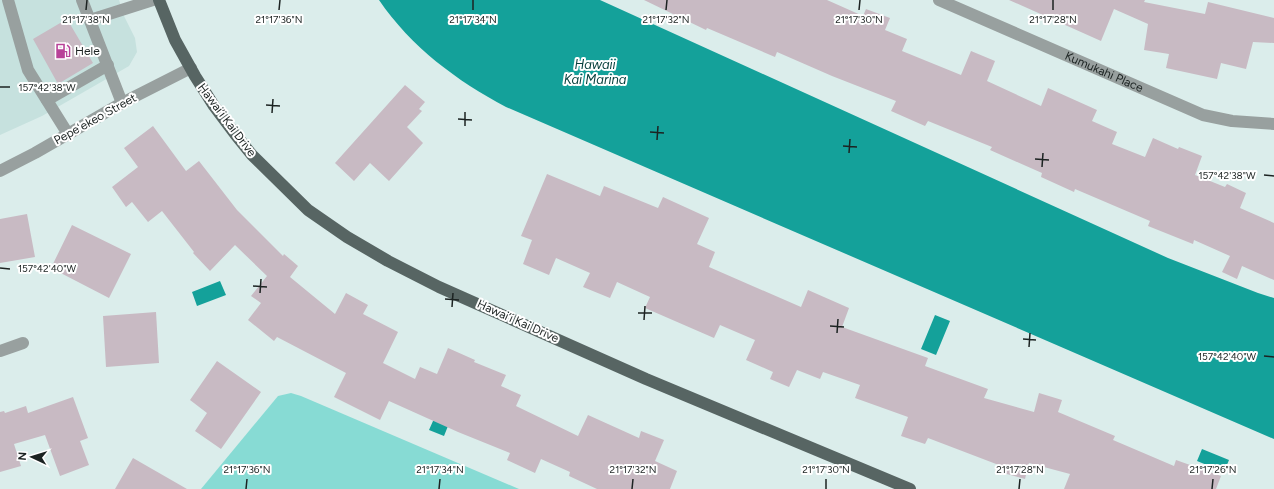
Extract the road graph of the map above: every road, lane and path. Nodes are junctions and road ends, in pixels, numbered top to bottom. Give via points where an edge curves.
1 (8, 0) edge
2 (82, 0) edge
3 (153, 0) edge
4 (159, 0) edge
5 (939, 0) edge
6 (90, 20) junction
7 (108, 65) junction
8 (190, 68) junction
9 (47, 100) junction
10 (122, 103) junction
11 (1274, 124) edge
12 (68, 134) junction
13 (0, 171) edge
14 (23, 344) dead end
15 (0, 351) edge
16 (910, 489) edge

1 - 9 street via 28,70
2 - 6 street
3 - 6 street
4 - 8 main road, Hawai’i Kai Drive via 175,40
5 - 11 street, Kumukahi Place via 1202,115 1232,122
6 - 7 street
7 - 9 street
7 - 10 street
8 - 10 street, Pepeʻekeo Street
8 - 16 main road, Hawai’i Kai Drive via 214,106 252,155 308,210 388,261 646,379
9 - 12 street
10 - 12 street, Pepeʻekeo Street
12 - 13 street, Pepeʻekeo Street
14 - 15 street

